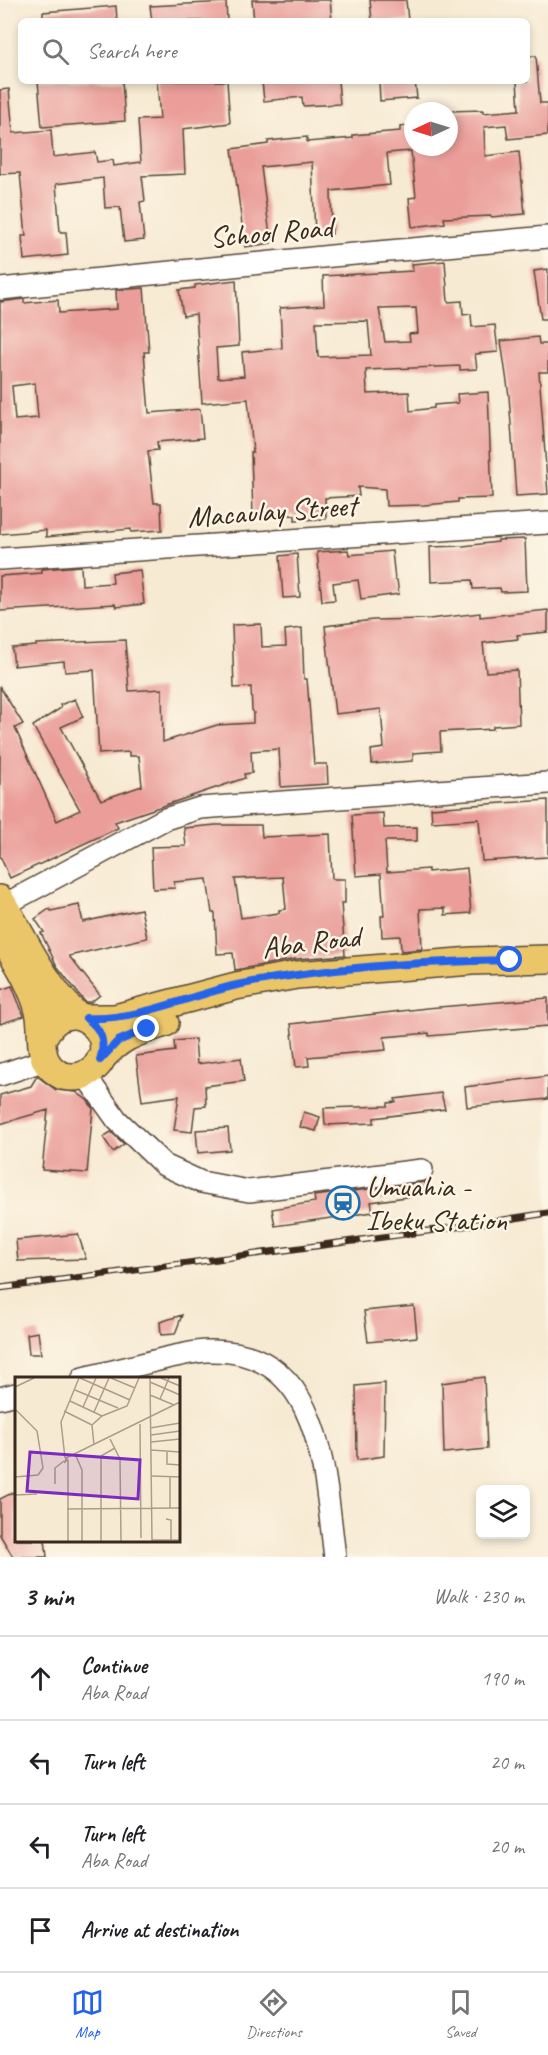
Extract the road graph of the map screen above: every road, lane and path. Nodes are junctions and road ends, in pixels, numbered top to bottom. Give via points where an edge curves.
1 (548, 237) edge
2 (0, 289) edge
3 (548, 523) edge
4 (0, 559) edge
5 (548, 783) edge
6 (2, 902) edge
7 (0, 933) edge
8 (548, 959) edge
9 (548, 976) edge
10 (81, 1016) junction
11 (43, 1048) junction
12 (0, 1060) edge
13 (93, 1068) junction
14 (0, 1075) edge
15 (422, 1170) dead end
16 (87, 1377) edge
17 (15, 1395) edge
18 (0, 1398) edge
19 (335, 1557) edge

1 - 2 street, School Road
3 - 4 street, Macaulay Street
5 - 6 street via 200,808 165,819
6 - 10 main road via 59,998
7 - 11 main road via 21,968 39,1011
8 - 10 main road, Aba Road via 297,975 236,986 115,1018
9 - 13 main road, Aba Road via 384,984 239,1002 130,1034
10 - 11 main road via 55,1020 48,1028
10 - 13 main road via 94,1024 103,1041 103,1051
11 - 12 street
11 - 13 main road via 52,1069 62,1075 73,1077
11 - 14 street
13 - 15 street via 117,1120 164,1166 201,1182 249,1191
16 - 19 street via 204,1351 250,1355 270,1366 298,1396 315,1434
17 - 18 street

